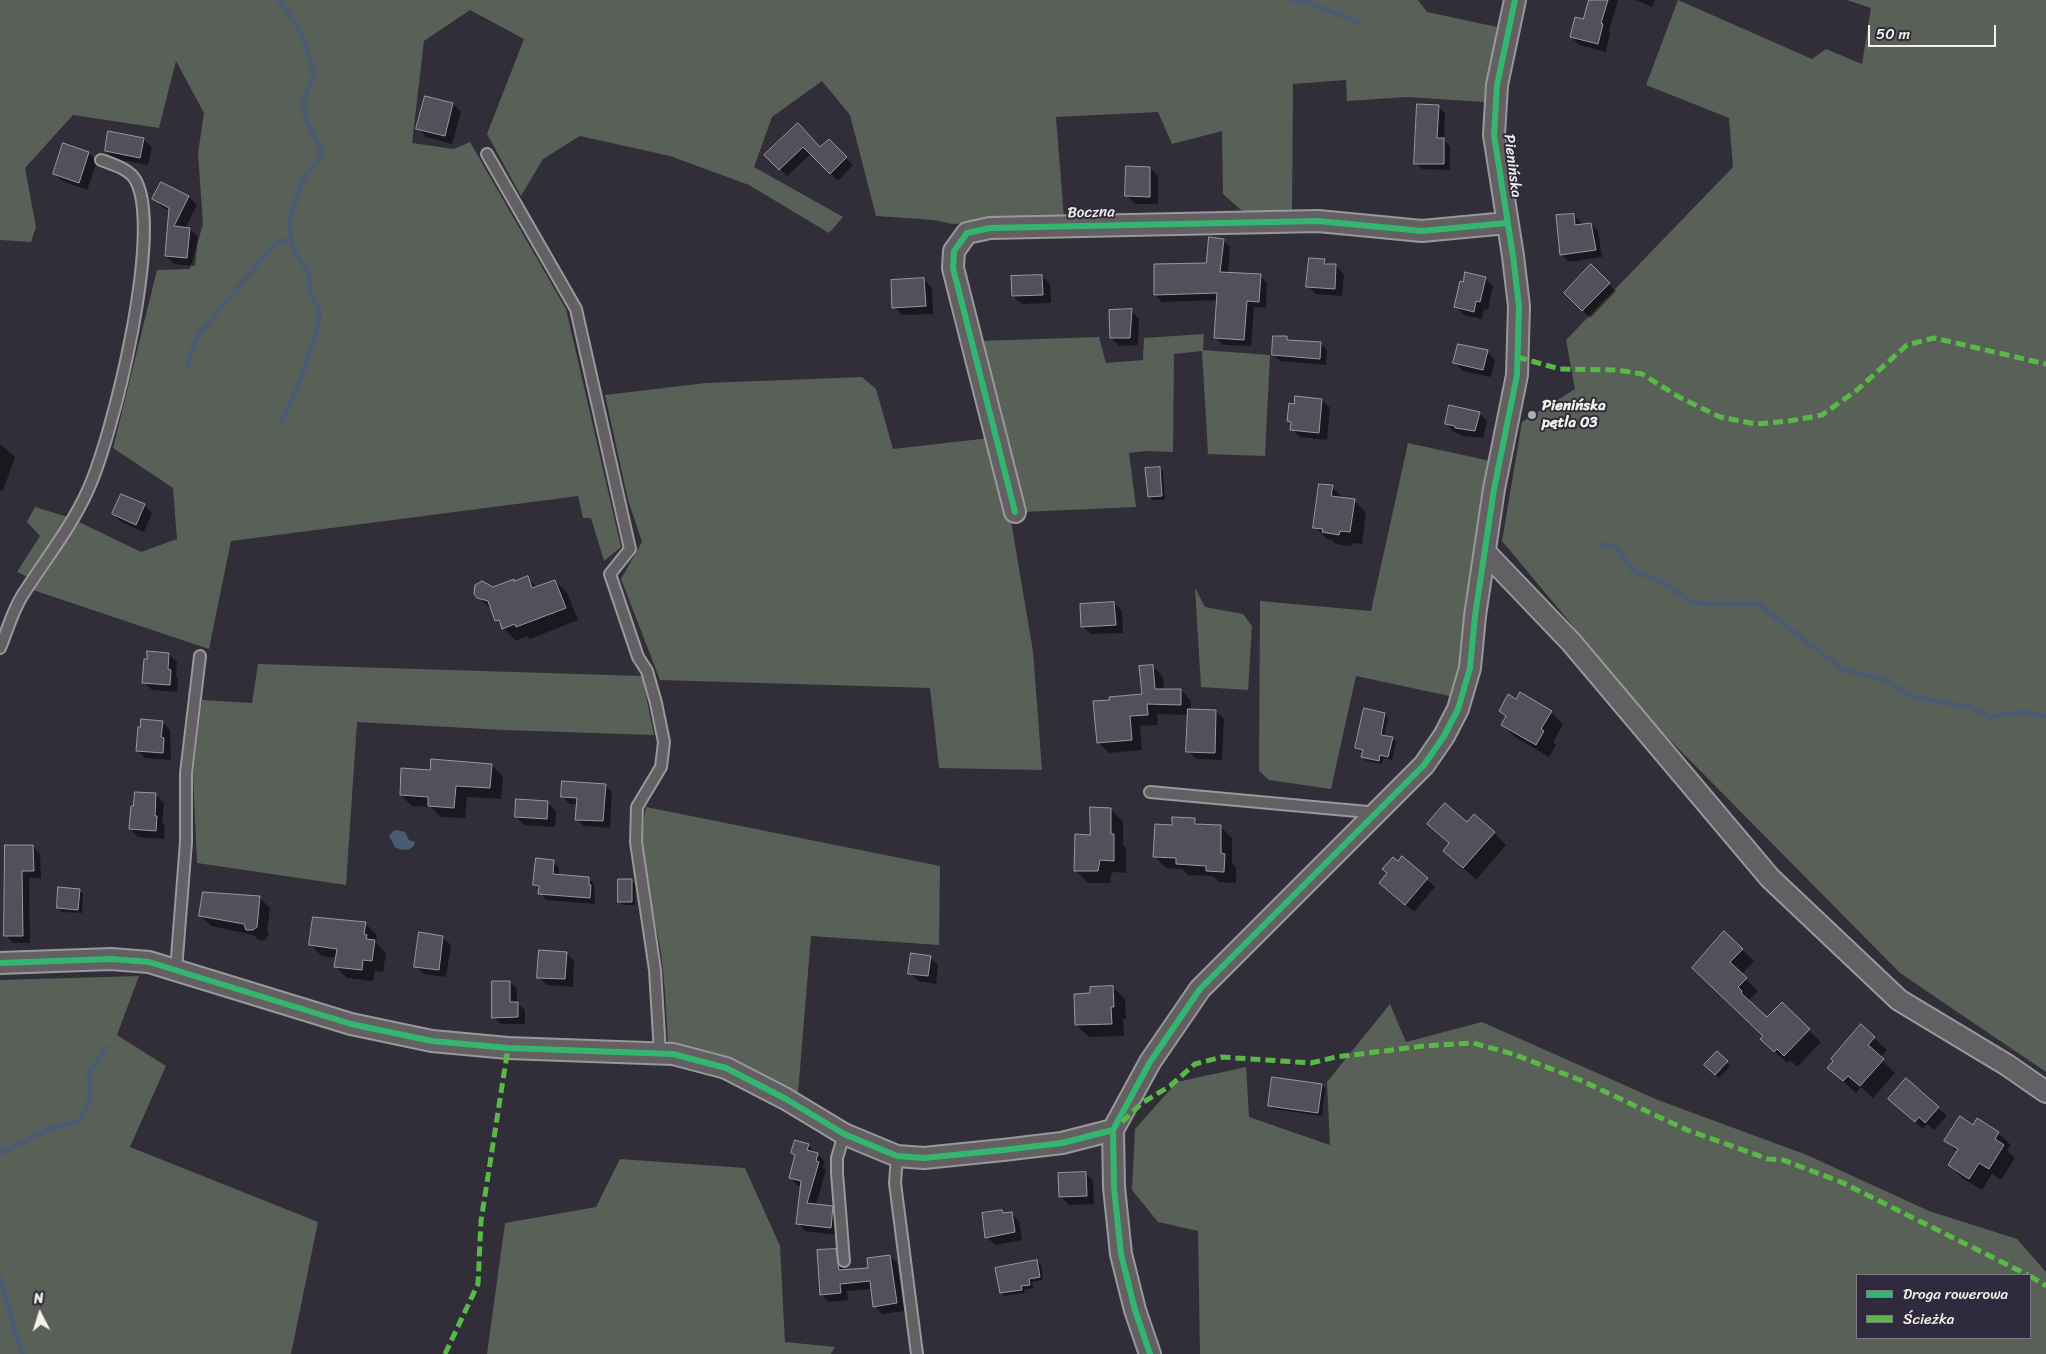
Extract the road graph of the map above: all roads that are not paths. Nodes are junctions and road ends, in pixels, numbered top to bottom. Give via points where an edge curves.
1 (1515, 0) edge
2 (487, 154) dead end
3 (101, 160) dead end
4 (1507, 223) junction
5 (1015, 512) dead end
6 (1485, 552) junction
7 (0, 648) edge
8 (200, 656) dead end
9 (1150, 792) dead end
10 (1374, 816) junction
11 (0, 963) edge
12 (176, 970) junction
13 (660, 1053) junction
14 (2046, 1092) edge
15 (1113, 1130) junction
16 (844, 1134) junction
17 (897, 1156) junction
18 (844, 1261) dead end
19 (917, 1354) edge
20 (1150, 1354) edge

1 - 4 street, Pienińska via 1497,85 1494,135
2 - 13 lane via 576,309 630,549 610,574 638,657 647,671 664,742 661,766 637,807 636,842 655,970
3 - 7 lane via 118,166 135,178 142,194 140,291 107,437 88,491 21,598
4 - 5 street, Boczna via 1422,231 1318,221 990,228 967,233 954,251 953,268
4 - 6 street, Pienińska via 1519,306 1517,376
6 - 10 street, Pienińska via 1470,668 1458,709 1424,765
6 - 14 street via 1571,642 1778,885 1899,1000
8 - 12 lane via 186,772 186,842
9 - 10 lane via 1368,812
10 - 15 street, Pienińska via 1200,989 1150,1062
11 - 12 street via 111,959 150,962
12 - 13 street via 351,1024 432,1041 508,1048
13 - 16 street via 726,1068
15 - 17 street via 1062,1143 1013,1149 924,1158
15 - 20 street via 1114,1187 1122,1254 1135,1310
16 - 17 street
16 - 18 lane via 837,1158 837,1172
17 - 19 lane via 895,1183

